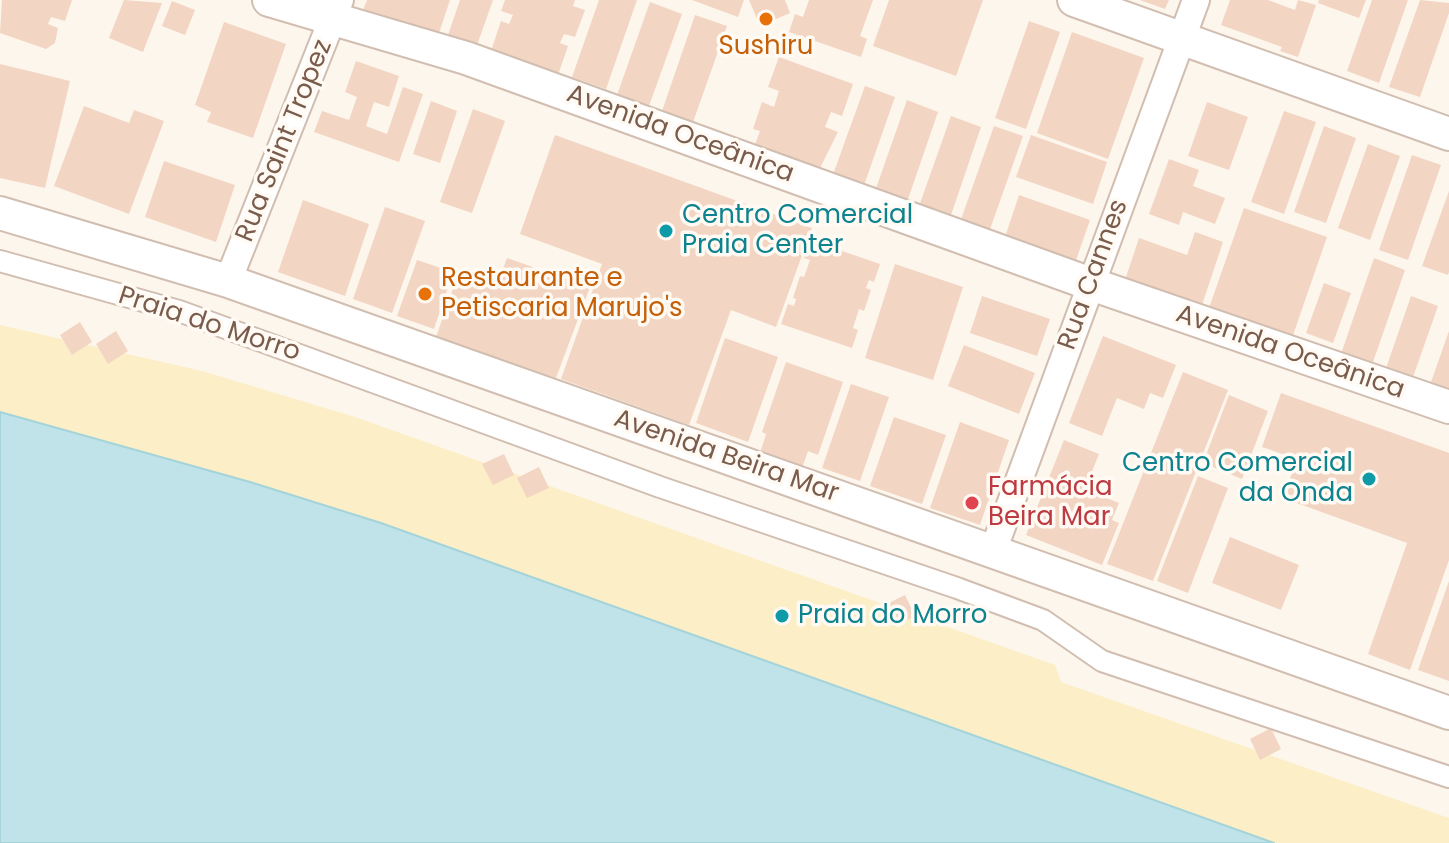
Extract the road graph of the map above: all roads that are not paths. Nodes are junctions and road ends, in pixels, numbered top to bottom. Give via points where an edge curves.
1 (269, 0) edge
2 (1074, 0) edge
3 (1196, 0) edge
4 (337, 9) edge
5 (1182, 39) junction
6 (1449, 134) edge
7 (0, 213) edge
8 (0, 261) edge
9 (228, 281) junction
10 (1091, 284) junction
11 (1449, 407) edge
12 (993, 551) junction
13 (1449, 713) edge
14 (1449, 777) edge

1 - 4 street, Avenida Oceânica
2 - 5 street
3 - 5 street, Rua Cannes
4 - 9 street, Rua Saint Tropez
4 - 10 street, Avenida Oceânica
5 - 6 street
5 - 10 street, Rua Cannes
7 - 9 street, Avenida Beira Mar
8 - 14 street, Praia do Morro via 179,311 660,487 957,588 1043,620 1102,661
9 - 12 street, Avenida Beira Mar
10 - 11 street, Avenida Oceânica
10 - 12 street, Rua Cannes
12 - 13 street, Avenida Beira Mar

